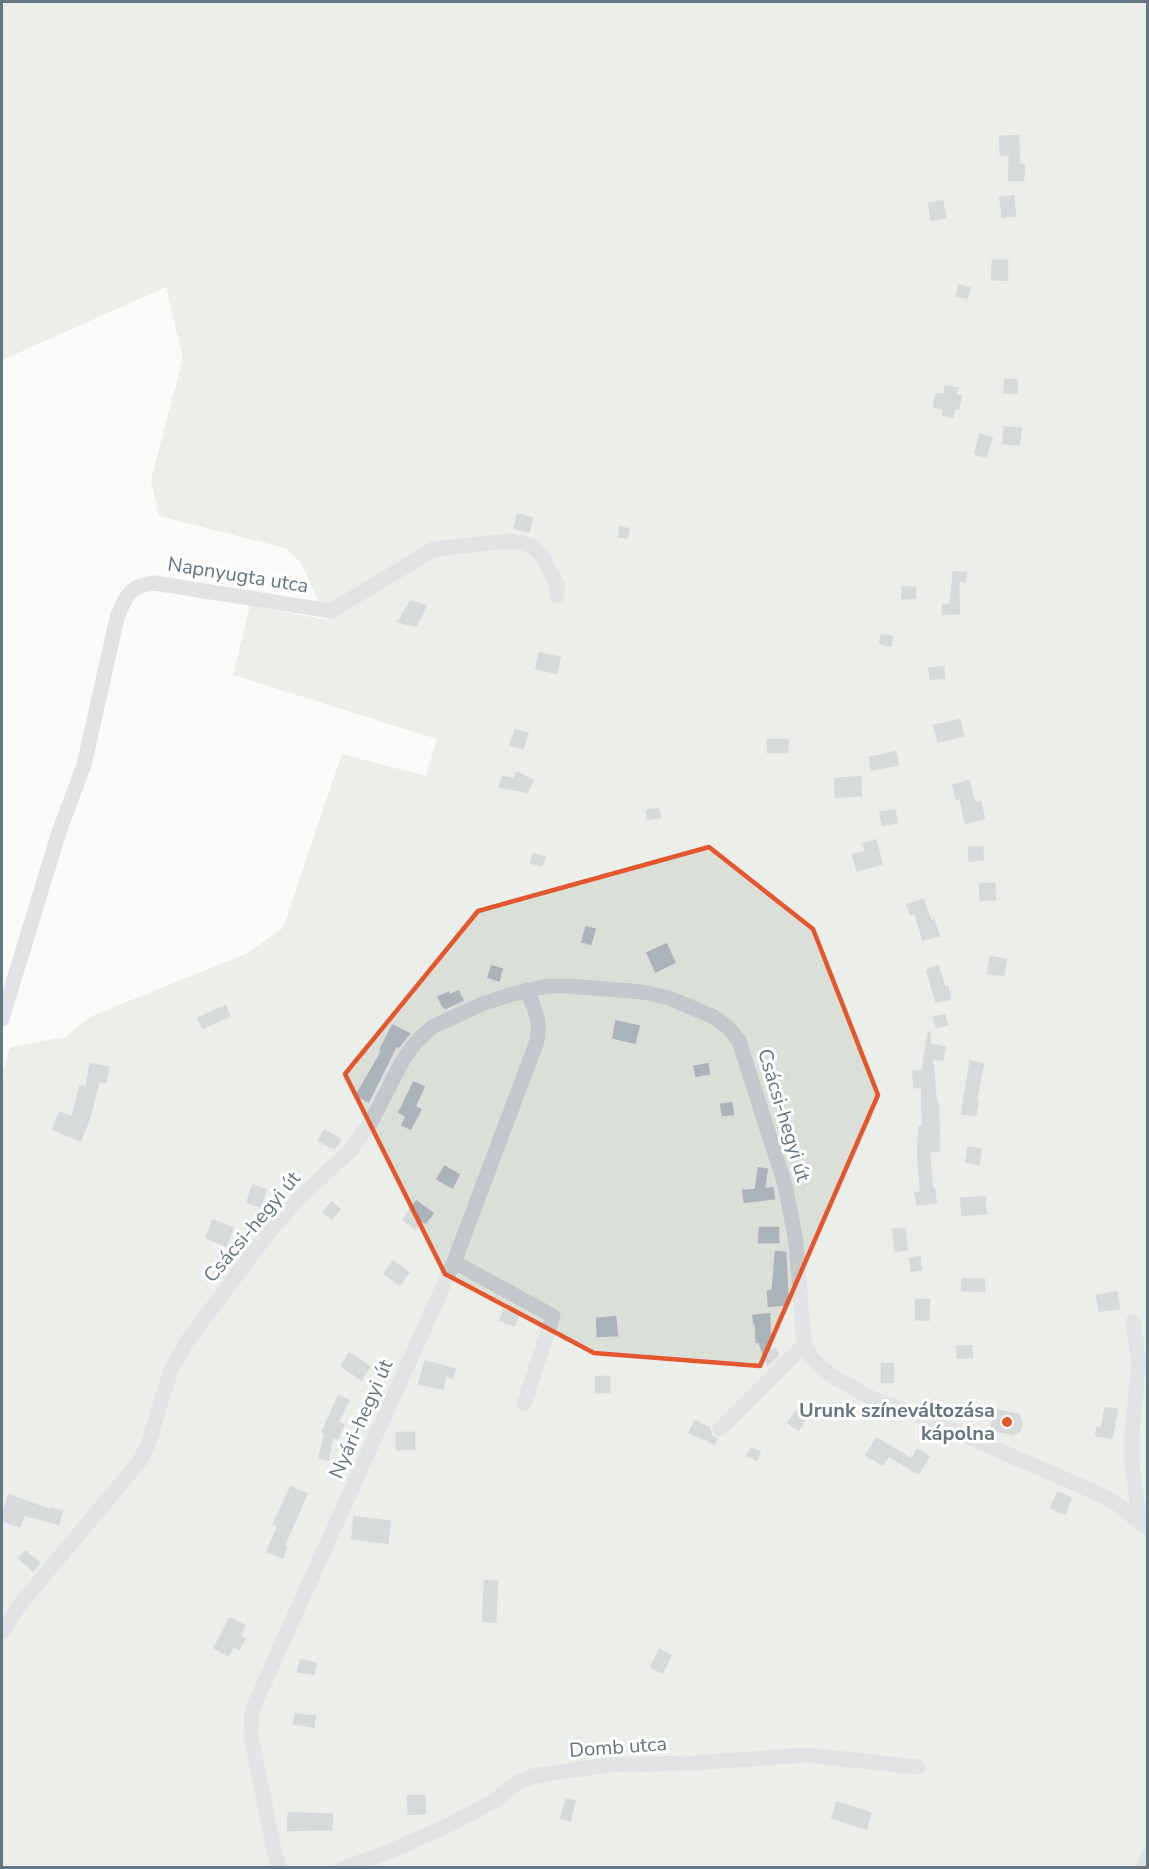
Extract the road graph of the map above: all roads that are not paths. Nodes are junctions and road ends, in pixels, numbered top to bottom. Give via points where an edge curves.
1 (557, 596) dead end
2 (527, 990) junction
3 (2, 1019) edge
4 (454, 1262) junction
5 (1133, 1322) dead end
6 (805, 1344) junction
7 (524, 1404) dead end
8 (720, 1429) dead end
9 (1144, 1525) edge
10 (2, 1632) edge
11 (918, 1767) dead end
12 (1148, 1856) edge
13 (279, 1868) edge
14 (343, 1868) edge
15 (1144, 1868) edge

1 - 3 street, Napnyugta utca via 557,585 542,556 533,547 509,541 434,549 331,611 154,583 134,589 117,618 84,765 59,832
2 - 4 street, Nyári-hegyi út via 539,1020 537,1041
2 - 6 street, Csácsi-hegyi út via 569,986 643,992 669,998 714,1017 729,1028 739,1041 785,1185 796,1242
2 - 10 street, Csácsi-hegyi út via 482,1004 432,1027 415,1043 371,1122 350,1151 269,1232 188,1340 171,1369 140,1462 21,1603
4 - 7 street via 553,1316
4 - 13 street, Nyári-hegyi út via 252,1710 251,1737
5 - 9 street via 1139,1361 1132,1464
6 - 8 street
6 - 9 street via 811,1357 832,1376 873,1399 1083,1486 1116,1503
11 - 14 street, Domb utca via 806,1755 608,1765 532,1776 449,1825
12 - 15 street

